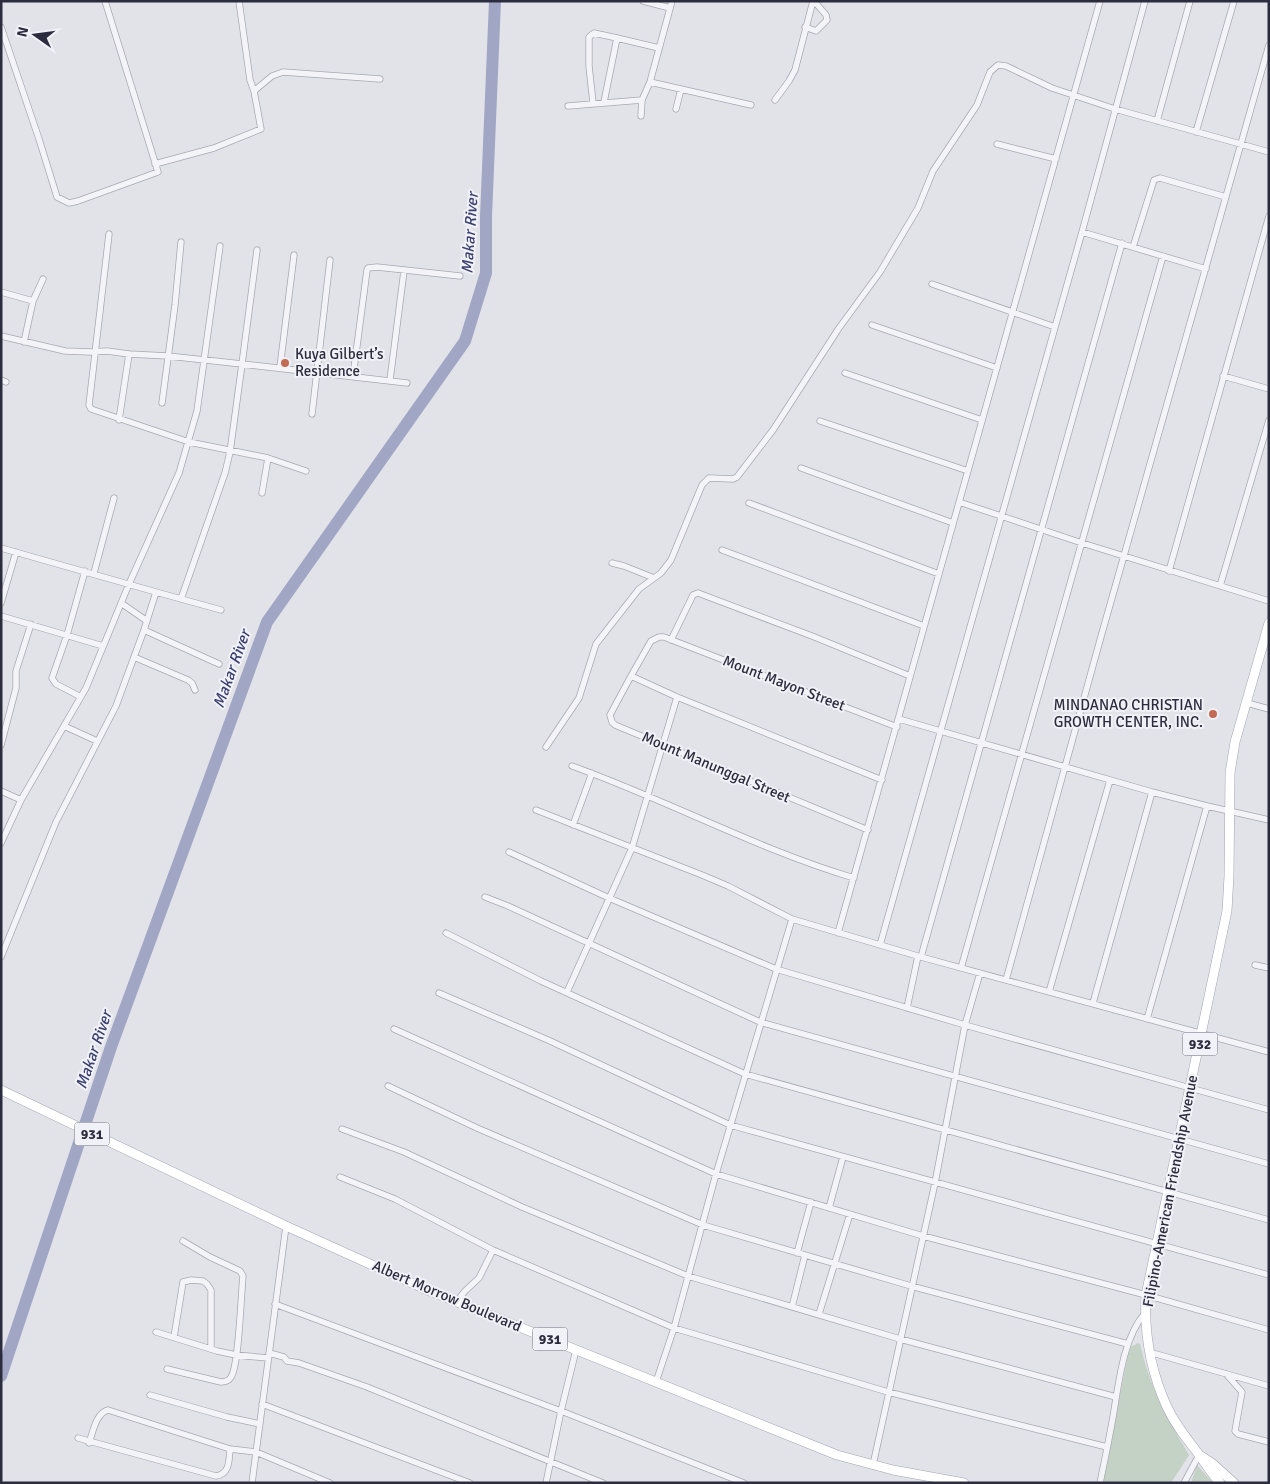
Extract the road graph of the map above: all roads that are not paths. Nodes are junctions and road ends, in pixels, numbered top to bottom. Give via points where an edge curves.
1 (105, 1) edge
2 (238, 1) edge
3 (643, 1) edge
4 (813, 1) edge
5 (1100, 1) edge
6 (1145, 1) edge
7 (1190, 1) edge
8 (1234, 1) edge
9 (671, 5) edge
10 (1, 27) edge
11 (805, 27) junction
12 (617, 38) junction
13 (1269, 44) edge
14 (659, 48) junction
15 (380, 79) dead end
16 (650, 82) junction
17 (681, 89) junction
18 (254, 92) junction
19 (1074, 95) junction
20 (642, 100) junction
21 (775, 100) dead end
22 (604, 102) junction
23 (593, 103) junction
24 (751, 105) dead end
25 (568, 106) dead end
26 (676, 108) dead end
27 (1115, 109) junction
28 (641, 116) dead end
29 (1157, 121) junction
30 (1196, 132) junction
31 (997, 144) dead end
32 (1240, 144) junction
33 (1269, 152) edge
34 (1056, 159) junction
35 (155, 164) junction
36 (1226, 197) junction
37 (1269, 216) edge
38 (1082, 232) junction
39 (109, 234) dead end
40 (181, 242) dead end
41 (1122, 244) junction
42 (220, 246) dead end
43 (1133, 247) junction
44 (257, 250) dead end
45 (294, 256) dead end
46 (1163, 256) junction
47 (330, 260) dead end
48 (1206, 269) junction
49 (404, 270) junction
50 (460, 276) dead end
51 (44, 279) dead end
52 (932, 284) dead end
53 (1, 292) edge
54 (33, 301) junction
55 (1012, 312) junction
56 (872, 325) dead end
57 (1055, 326) junction
58 (1, 336) edge
59 (24, 342) junction
60 (96, 352) junction
61 (130, 354) junction
62 (168, 356) junction
63 (205, 359) junction
64 (242, 364) junction
65 (280, 367) junction
66 (996, 368) junction
67 (316, 373) junction
68 (845, 373) dead end
69 (353, 376) junction
70 (1223, 376) junction
71 (390, 380) junction
72 (407, 383) dead end
73 (1269, 389) edge
74 (162, 403) dead end
75 (312, 414) dead end
76 (120, 420) junction
77 (982, 420) junction
78 (1269, 420) edge
79 (820, 421) dead end
80 (189, 442) junction
81 (230, 452) junction
82 (268, 458) junction
83 (801, 468) dead end
84 (306, 471) dead end
85 (968, 471) junction
86 (262, 493) dead end
87 (114, 498) dead end
88 (959, 502) junction
89 (749, 503) dead end
90 (1001, 516) junction
91 (954, 523) junction
92 (1042, 529) junction
93 (1082, 543) junction
94 (1, 548) edge
95 (722, 550) dead end
96 (16, 552) junction
97 (1125, 557) junction
98 (612, 563) dead end
99 (85, 571) junction
100 (1169, 571) junction
101 (94, 574) junction
102 (939, 574) junction
103 (654, 578) junction
104 (129, 584) junction
105 (1220, 586) junction
106 (156, 592) junction
107 (181, 599) junction
108 (1269, 601) edge
109 (1, 603) edge
110 (120, 603) junction
111 (221, 610) dead end
112 (1, 616) edge
113 (147, 622) junction
114 (31, 624) junction
115 (924, 626) junction
116 (1268, 628) edge
117 (144, 630) junction
118 (67, 635) junction
119 (671, 640) junction
120 (103, 646) junction
121 (134, 657) junction
122 (219, 664) dead end
123 (630, 676) junction
124 (910, 676) junction
125 (195, 690) dead end
126 (82, 697) junction
127 (677, 698) junction
128 (1246, 702) junction
129 (1269, 709) edge
130 (899, 719) junction
131 (64, 726) junction
132 (897, 727) junction
133 (941, 731) junction
134 (97, 741) junction
135 (982, 742) junction
136 (663, 744) junction
137 (1, 745) edge
138 (546, 747) dead end
139 (1022, 754) junction
140 (572, 766) dead end
141 (1065, 767) junction
142 (592, 774) junction
143 (882, 780) junction
144 (1110, 780) junction
145 (1, 792) edge
146 (1152, 792) junction
147 (648, 796) junction
148 (21, 800) junction
149 (1207, 806) junction
150 (536, 810) dead end
151 (1229, 810) junction
152 (1269, 820) edge
153 (572, 825) junction
154 (868, 830) junction
155 (1, 843) edge
156 (632, 848) junction
157 (509, 852) dead end
158 (854, 878) junction
159 (485, 897) dead end
160 (609, 898) junction
161 (792, 919) junction
162 (446, 933) dead end
163 (838, 933) junction
164 (588, 944) junction
165 (880, 945) junction
166 (1, 957) edge
167 (919, 957) junction
168 (1255, 965) dead end
169 (961, 968) junction
170 (1269, 968) edge
171 (776, 969) junction
172 (980, 973) junction
173 (1006, 980) junction
174 (568, 992) junction
175 (1049, 992) junction
176 (439, 993) dead end
177 (1093, 1003) junction
178 (907, 1008) junction
179 (1147, 1019) junction
180 (760, 1022) junction
181 (965, 1025) junction
182 (394, 1029) dead end
183 (1202, 1033) junction
184 (1269, 1052) edge
185 (745, 1074) junction
186 (955, 1077) junction
187 (388, 1086) dead end
188 (1191, 1088) junction
189 (1, 1090) edge
190 (1269, 1110) edge
191 (730, 1126) junction
192 (342, 1129) dead end
193 (944, 1129) junction
194 (1180, 1139) junction
195 (843, 1157) junction
196 (1269, 1164) edge
197 (716, 1174) junction
198 (340, 1177) dead end
199 (935, 1183) junction
200 (1168, 1191) junction
201 (811, 1202) junction
202 (829, 1208) junction
203 (850, 1214) junction
204 (1269, 1220) edge
205 (703, 1225) junction
206 (286, 1226) junction
207 (923, 1236) junction
208 (183, 1241) dead end
209 (1157, 1243) junction
210 (493, 1250) junction
211 (797, 1253) junction
212 (805, 1255) junction
213 (833, 1263) junction
214 (1269, 1275) edge
215 (688, 1276) junction
216 (911, 1286) junction
217 (1146, 1295) junction
218 (457, 1301) junction
219 (275, 1304) junction
220 (792, 1307) junction
221 (1145, 1313) junction
222 (819, 1314) junction
223 (674, 1328) junction
224 (1269, 1330) edge
225 (156, 1332) dead end
226 (174, 1337) junction
227 (900, 1339) junction
228 (1128, 1344) junction
229 (211, 1349) junction
230 (576, 1350) junction
231 (1150, 1352) junction
232 (236, 1355) junction
233 (269, 1355) junction
234 (167, 1369) dead end
235 (1226, 1374) junction
236 (656, 1382) junction
237 (1269, 1386) edge
238 (888, 1392) junction
239 (150, 1395) dead end
240 (1116, 1397) junction
241 (262, 1404) junction
242 (561, 1411) junction
243 (260, 1424) junction
244 (78, 1438) dead end
245 (1269, 1442) edge
246 (89, 1443) junction
247 (1107, 1447) junction
248 (230, 1449) junction
249 (256, 1452) junction
250 (1199, 1455) junction
251 (551, 1462) junction
252 (873, 1465) junction
253 (922, 1480) edge
254 (252, 1483) edge
255 (330, 1483) edge
256 (470, 1483) edge
257 (546, 1483) edge
258 (603, 1483) edge
259 (744, 1483) edge
260 (964, 1483) edge
261 (1100, 1483) edge
262 (1184, 1483) edge
263 (1220, 1483) edge
264 (1234, 1483) edge

1 - 35 street
2 - 18 street
3 - 9 street
4 - 11 street
4 - 11 street via 827,20 816,31
5 - 19 street
6 - 27 street
7 - 29 street
8 - 30 street
9 - 14 street
10 - 35 street via 40,139 54,191 60,200 78,201 158,172
11 - 21 street via 792,75
12 - 14 street
12 - 22 street
12 - 23 street via 594,33 589,37 588,66
13 - 32 street
14 - 16 street
15 - 18 street via 283,72 272,76
16 - 17 street
16 - 20 street
17 - 24 street
17 - 26 street
18 - 35 street via 261,129 214,148
19 - 27 street
19 - 34 street
19 - 103 street via 1043,85 1006,66 998,65 990,72 977,105 933,171 918,208 876,278 741,474 733,479 709,478 702,485 671,560
20 - 22 street
20 - 28 street
22 - 23 street
23 - 25 street
27 - 29 street
27 - 38 street
29 - 30 street
30 - 32 street
31 - 34 street
32 - 33 street
32 - 36 street
34 - 55 street
36 - 43 street via 1164,179 1154,180
36 - 48 street
37 - 70 street
38 - 41 street
38 - 57 street
39 - 60 street
40 - 62 street
41 - 43 street
41 - 92 street
42 - 63 street
43 - 46 street
44 - 64 street
45 - 65 street
46 - 48 street
46 - 93 street
47 - 67 street
48 - 97 street
49 - 50 street
49 - 69 street via 370,267 366,270
49 - 71 street
51 - 54 street
52 - 55 street
53 - 54 street
54 - 59 street
55 - 57 street
55 - 66 street
56 - 66 street
57 - 90 street
58 - 59 street
59 - 60 street via 65,351
60 - 61 street
60 - 76 street via 89,407
61 - 62 street
61 - 76 street
62 - 63 street
62 - 74 street
63 - 64 street
63 - 80 street via 198,411
64 - 65 street
64 - 81 street
65 - 67 street
66 - 77 street
67 - 69 street
67 - 75 street
68 - 77 street
69 - 71 street
70 - 73 street
70 - 100 street
71 - 72 street
76 - 80 street
77 - 85 street
78 - 105 street
79 - 85 street
80 - 81 street
80 - 104 street
81 - 82 street
81 - 107 street
82 - 84 street
82 - 86 street
83 - 91 street
85 - 88 street
87 - 101 street
88 - 90 street
88 - 91 street
89 - 102 street
90 - 92 street
90 - 133 street
91 - 102 street
92 - 93 street
92 - 135 street
93 - 97 street
93 - 139 street
94 - 96 street
95 - 115 street
96 - 99 street
96 - 109 street
97 - 100 street
97 - 141 street
98 - 103 street
99 - 101 street
99 - 118 street
100 - 105 street
101 - 104 street
102 - 115 street
103 - 138 street via 639,589 596,644 579,698
104 - 106 street
104 - 110 street
105 - 108 street
106 - 107 street
106 - 113 street
107 - 111 street
110 - 113 street
110 - 120 street
112 - 114 street
113 - 117 street
114 - 118 street
114 - 137 street via 16,671 16,688
115 - 124 street
116 - 128 main road, Filipino-American Friendship Avenue / 932
117 - 121 street
117 - 122 street
118 - 120 street
118 - 126 street via 53,681
119 - 123 street via 659,637 651,640
119 - 124 street via 693,595 698,593
119 - 132 street, Mount Mayon Street
120 - 126 street
121 - 125 street via 188,680
121 - 134 street via 116,706
123 - 127 street
123 - 136 street, Mount Manunggal Street via 610,715 612,722
124 - 130 street
126 - 131 street
127 - 136 street
127 - 143 street
128 - 129 street
128 - 151 main road, Filipino-American Friendship Avenue / 932 via 1233,754
130 - 132 street
130 - 133 street
131 - 134 street
131 - 148 street
132 - 143 street
133 - 135 street
133 - 165 street
134 - 166 street via 56,822
135 - 139 street
135 - 167 street
136 - 147 street
136 - 154 street, Mount Manunggal Street
139 - 141 street
139 - 169 street
140 - 142 street
141 - 144 street
141 - 173 street
142 - 147 street
142 - 153 street
143 - 154 street
144 - 146 street
144 - 175 street
145 - 148 street
146 - 149 street
146 - 177 street
147 - 156 street
147 - 158 street via 792,857
148 - 155 street
149 - 151 street
149 - 179 street
150 - 153 street
151 - 152 street
151 - 183 main road, Filipino-American Friendship Avenue / 932 via 1227,911
153 - 156 street
154 - 158 street
156 - 160 street
156 - 161 street via 728,886
157 - 160 street
158 - 163 street
159 - 164 street
160 - 164 street
160 - 171 street
161 - 163 street
161 - 171 street
162 - 174 street
163 - 165 street
164 - 174 street
164 - 180 street
165 - 167 street
167 - 169 street
167 - 178 street
168 - 170 street
169 - 172 street
171 - 178 street
171 - 180 street
172 - 173 street
172 - 181 street
173 - 175 street
174 - 185 street
175 - 177 street
176 - 191 street via 548,1040
177 - 179 street
178 - 181 street
179 - 183 street
180 - 185 street
180 - 186 street
181 - 186 street
181 - 188 street
182 - 197 street
183 - 184 street
183 - 188 main road, Filipino-American Friendship Avenue / 932
185 - 191 street
185 - 193 street
186 - 193 street
186 - 194 street
187 - 205 street
188 - 190 street
188 - 194 main road, Filipino-American Friendship Avenue / 932
189 - 206 main road, Albert Morrow Boulevard / 931
191 - 195 street
191 - 197 street
192 - 215 street via 404,1152 522,1207
193 - 199 street
193 - 200 street
194 - 196 street
194 - 200 main road, Filipino-American Friendship Avenue / 932
195 - 199 street
195 - 202 street
197 - 201 street
197 - 205 street
198 - 210 street via 394,1199
199 - 207 street
199 - 209 street
200 - 204 street
200 - 209 main road, Filipino-American Friendship Avenue / 932
201 - 202 street
201 - 211 street
202 - 203 street
203 - 207 street
203 - 213 street
205 - 211 street
205 - 215 street
206 - 218 main road, Albert Morrow Boulevard / 931
206 - 219 street
207 - 216 street
207 - 217 street
208 - 232 street via 240,1271 243,1276
209 - 214 street
209 - 217 main road, Filipino-American Friendship Avenue / 932
210 - 218 street via 480,1278
210 - 223 street
211 - 212 street
212 - 213 street
212 - 220 street
213 - 216 street
213 - 222 street
215 - 220 street
215 - 223 street
216 - 227 street
216 - 228 street
217 - 221 main road, Filipino-American Friendship Avenue / 932
217 - 224 street
218 - 230 main road, Albert Morrow Boulevard / 931
219 - 233 street
219 - 242 street
220 - 222 street
221 - 228 street
221 - 231 main road, Filipino-American Friendship Avenue / 932
222 - 227 street
223 - 236 street
223 - 238 street
225 - 226 street
226 - 229 street
226 - 229 street via 183,1282 203,1281 208,1284 212,1297
227 - 238 street
227 - 240 street
228 - 240 street
229 - 232 street
230 - 236 main road, Albert Morrow Boulevard / 931
230 - 242 street
231 - 235 street
231 - 250 main road, Filipino-American Friendship Avenue / 932 via 1168,1408
232 - 233 street
232 - 234 street via 233,1374 226,1382
233 - 241 street
233 - 251 street via 284,1357 287,1361 367,1387
235 - 237 street
235 - 245 street via 1242,1392 1235,1431
236 - 252 main road, Albert Morrow Boulevard / 931 via 837,1455
238 - 247 street
238 - 252 street
239 - 243 street
240 - 247 street
241 - 243 street
241 - 256 street
242 - 251 street
242 - 259 street
243 - 249 street
244 - 246 street
246 - 248 street via 216,1476 227,1468
246 - 248 street via 99,1417 108,1410
247 - 261 street
248 - 249 street
249 - 254 street
249 - 255 street
250 - 262 street
250 - 263 main road, Filipino-American Friendship Avenue / 932
250 - 264 main road, Filipino-American Friendship Avenue / 932
251 - 257 street
251 - 258 street
252 - 253 main road, Albert Morrow Boulevard / 931
253 - 260 main road, Albert Morrow Boulevard / 931

